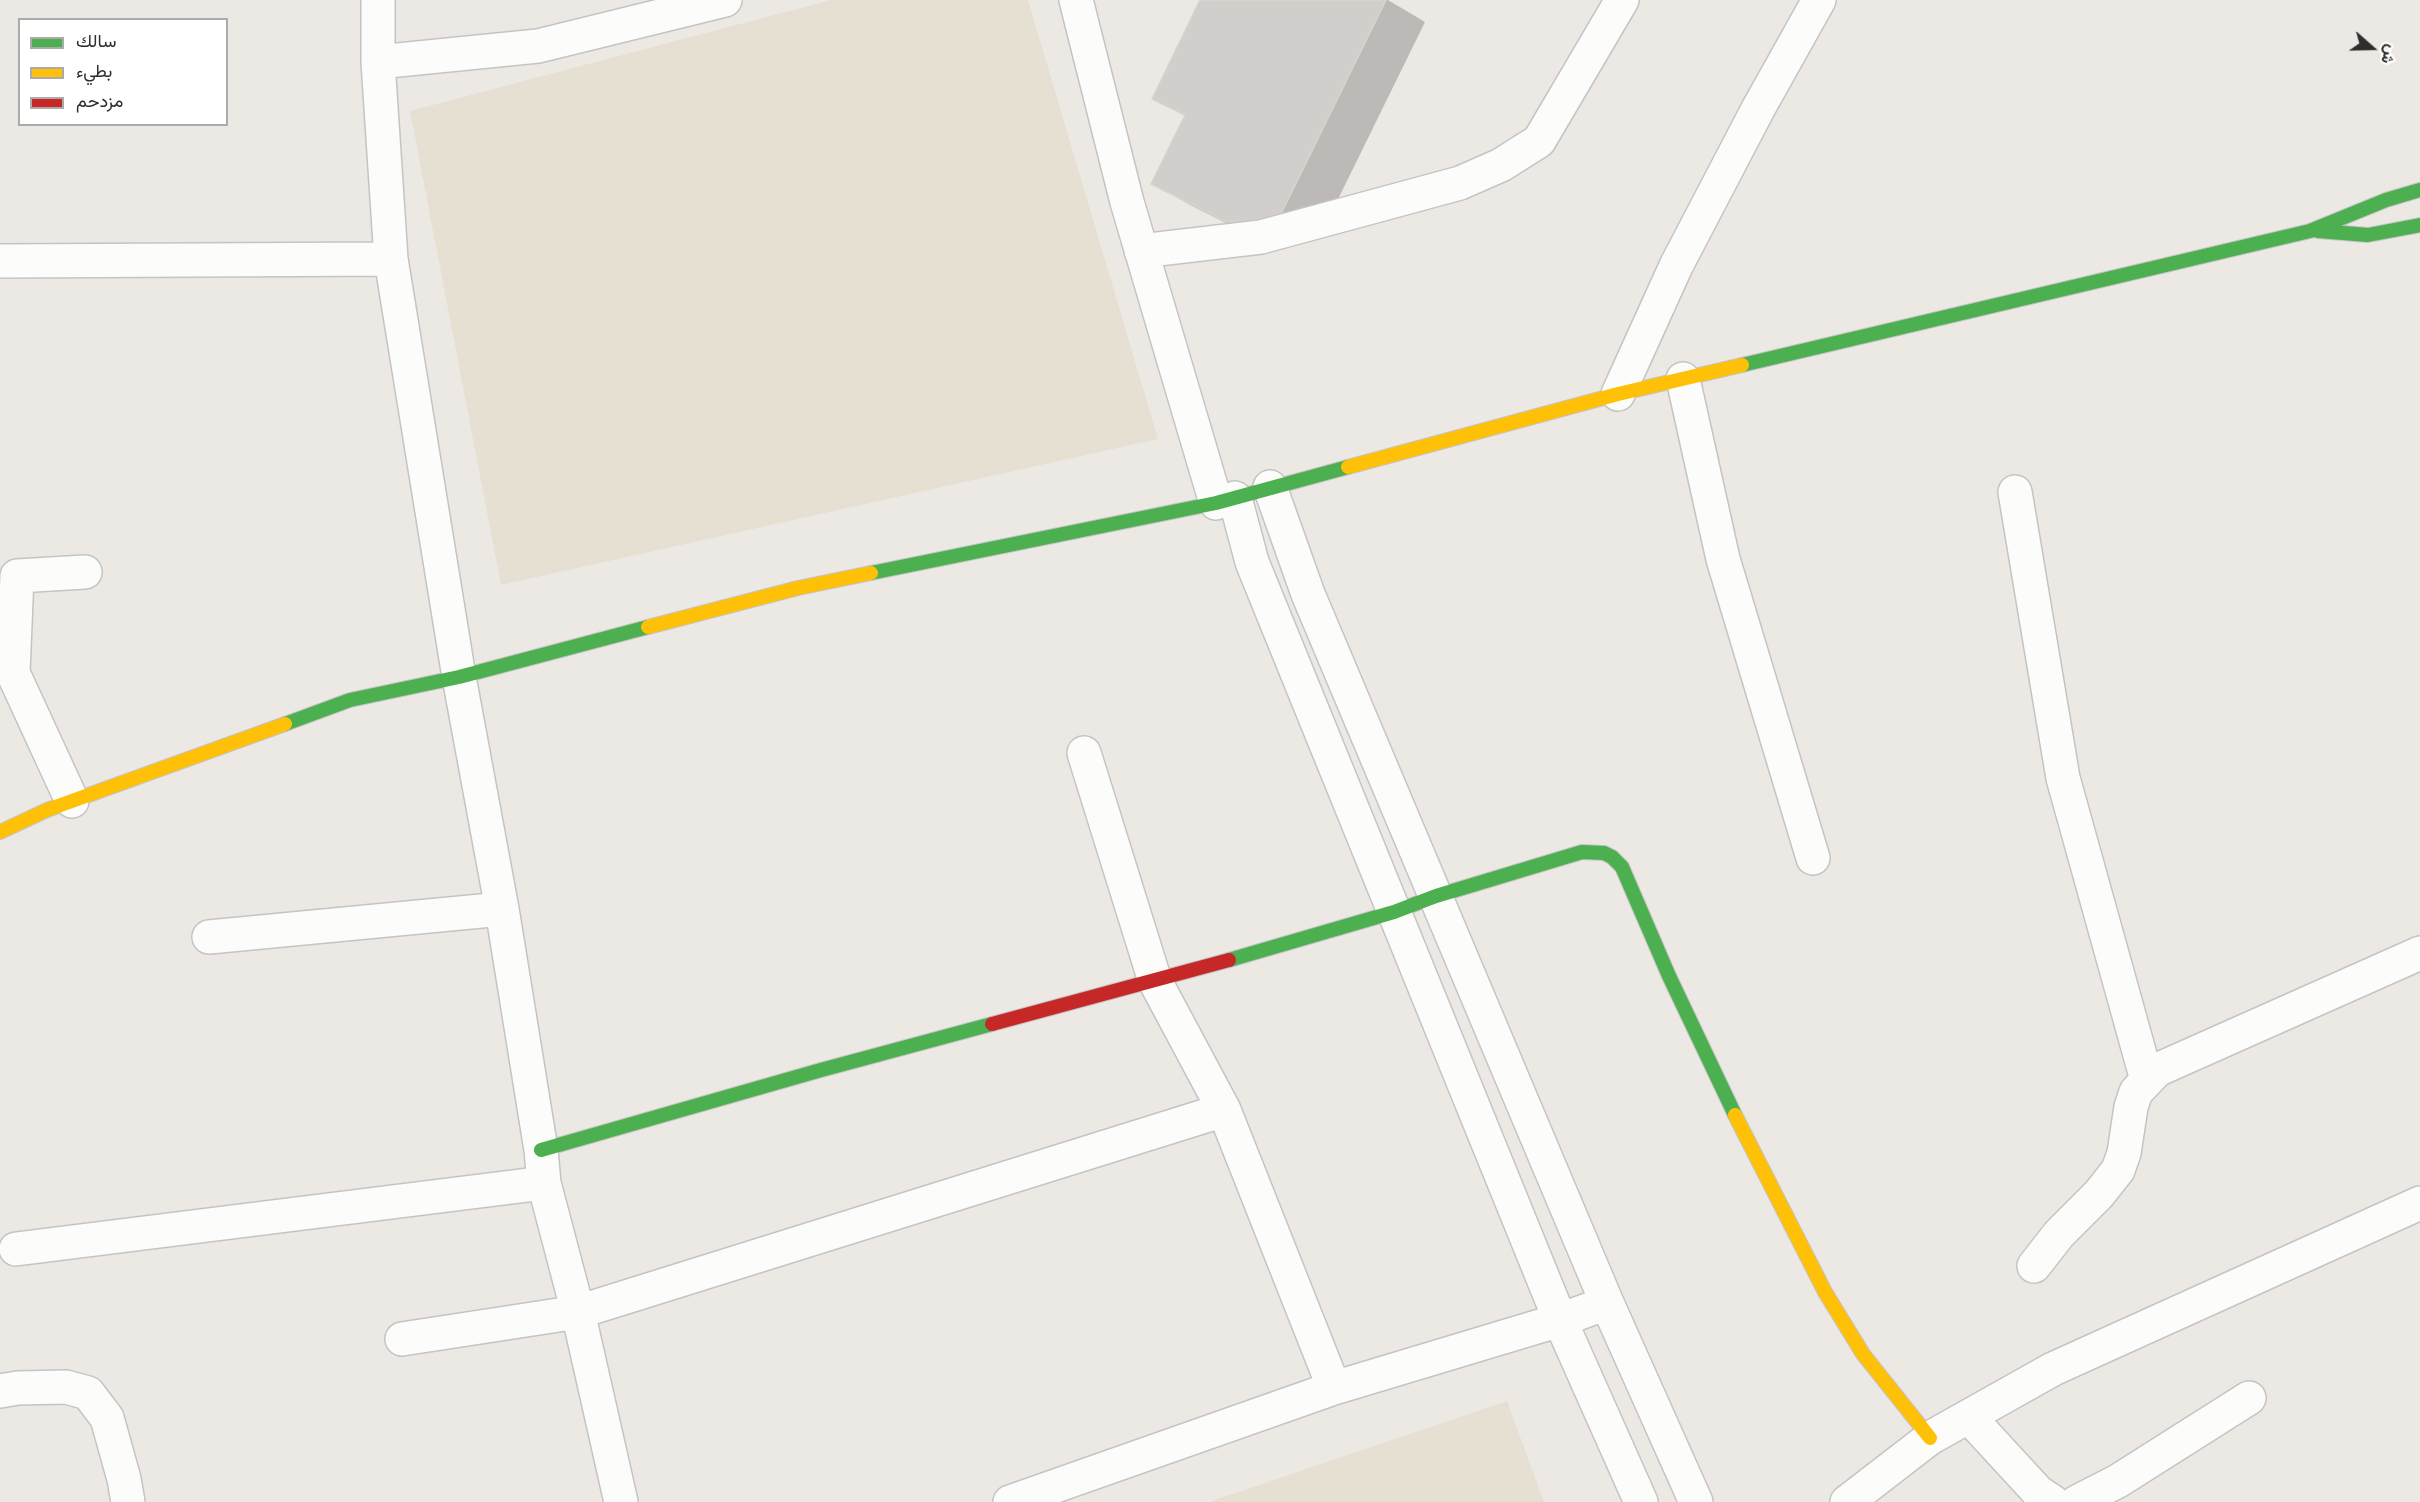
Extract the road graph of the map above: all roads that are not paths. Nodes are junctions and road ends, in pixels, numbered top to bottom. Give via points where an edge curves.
1 (378, 0) edge
2 (725, 0) edge
3 (1076, 0) edge
4 (1622, 0) edge
5 (1819, 0) edge
6 (378, 62) junction
7 (2420, 190) edge
8 (2420, 225) edge
9 (2310, 231) junction
10 (1141, 251) junction
11 (391, 259) junction
12 (0, 261) edge
13 (1683, 379) junction
14 (1618, 394) junction
15 (1270, 487) junction
16 (2015, 492) dead end
17 (1225, 501) junction
18 (86, 572) dead end
19 (459, 677) junction
20 (1084, 753) dead end
21 (72, 801) junction
22 (0, 832) edge
23 (1813, 858) dead end
24 (1436, 896) junction
25 (502, 909) junction
26 (1394, 912) junction
27 (209, 937) dead end
28 (2420, 953) edge
29 (1155, 981) junction
30 (2147, 1080) junction
31 (1224, 1110) junction
32 (541, 1150) junction
33 (544, 1183) junction
34 (2420, 1203) edge
35 (16, 1249) dead end
36 (2034, 1266) dead end
37 (1606, 1303) junction
38 (578, 1312) junction
39 (1560, 1320) junction
40 (402, 1339) dead end
41 (1334, 1388) junction
42 (0, 1391) edge
43 (2249, 1398) dead end
44 (1969, 1416) junction
45 (1930, 1438) junction
46 (128, 1502) edge
47 (621, 1502) edge
48 (1010, 1502) edge
49 (1641, 1502) edge
50 (1696, 1502) edge
51 (1847, 1502) edge
52 (2053, 1502) edge
53 (2077, 1502) edge

1 - 6 street
2 - 6 street via 538,46
3 - 10 street
4 - 10 street via 1539,141 1501,165 1460,183 1261,237
5 - 14 street via 1676,267
6 - 11 street
7 - 9 main road
8 - 9 main road via 2368,235
9 - 13 main road
10 - 17 street
11 - 12 street
11 - 19 street
13 - 14 main road
13 - 23 street via 1723,559
14 - 15 main road
15 - 17 main road
15 - 24 street via 1308,594
16 - 30 street via 2063,778
17 - 19 main road via 798,588
17 - 26 street
18 - 21 street via 17,576 13,673
19 - 21 main road via 351,700
19 - 25 street
20 - 29 street
21 - 22 main road
24 - 26 main road
24 - 37 street
24 - 45 main road via 1582,852 1604,853 1622,867 1761,1169 1825,1292 1863,1354
25 - 27 street
25 - 32 street
26 - 29 main road
26 - 39 street
28 - 30 street via 2157,1070
29 - 31 street
29 - 32 main road
30 - 36 street via 2136,1092 2131,1107 2118,1170
31 - 38 street
31 - 41 street
32 - 33 street
33 - 35 street
33 - 38 street
34 - 44 street via 2053,1369
37 - 39 street
37 - 50 street
38 - 40 street
38 - 47 street
39 - 41 street
39 - 49 street
41 - 48 street
42 - 46 street via 66,1387 88,1394 107,1418
43 - 53 street via 2118,1481
44 - 45 street
44 - 52 street via 2038,1492
45 - 51 street

